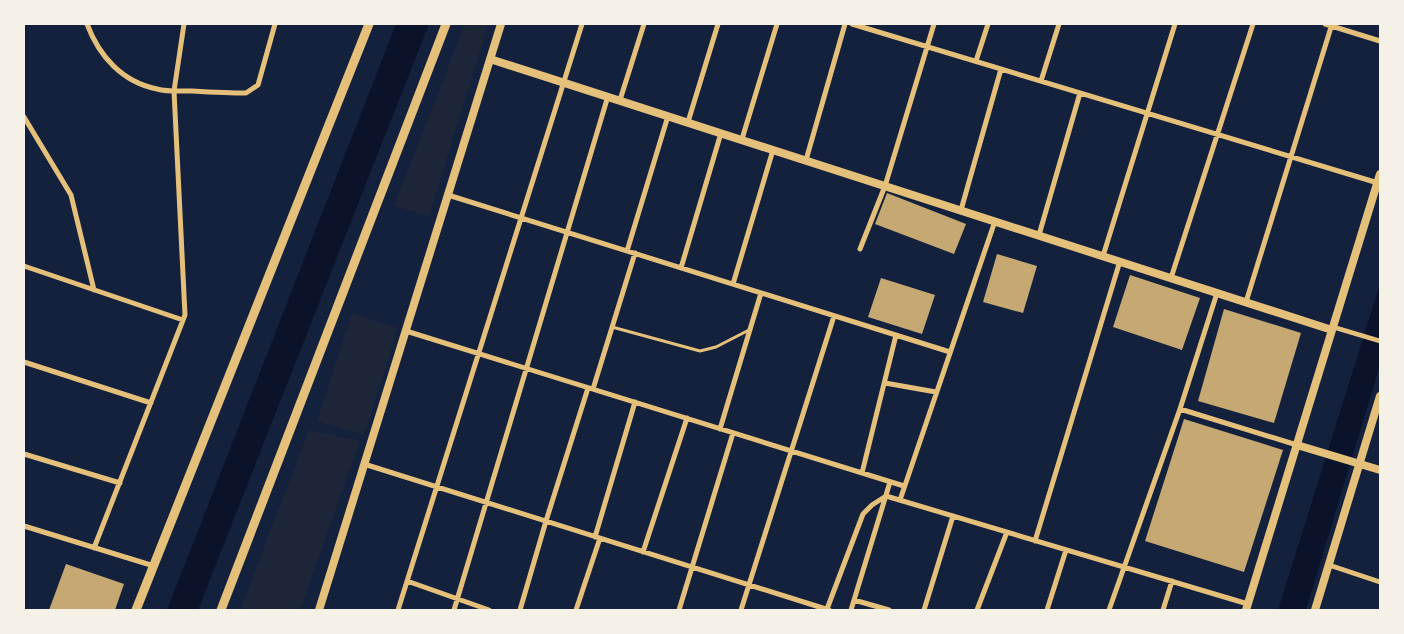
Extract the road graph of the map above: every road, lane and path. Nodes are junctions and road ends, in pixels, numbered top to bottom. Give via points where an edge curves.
1 (87, 24) edge
2 (184, 24) edge
3 (275, 24) edge
4 (369, 24) edge
5 (446, 24) edge
6 (501, 24) edge
7 (582, 24) edge
8 (644, 24) edge
9 (718, 24) edge
10 (777, 24) edge
11 (845, 24) edge
12 (852, 24) edge
13 (934, 24) edge
14 (988, 24) edge
15 (1059, 24) edge
16 (1174, 24) edge
17 (1253, 24) edge
18 (1329, 24) edge
19 (1380, 41) edge
20 (927, 47) junction
21 (490, 59) junction
22 (976, 61) junction
23 (1001, 69) junction
24 (1041, 81) junction
25 (564, 82) junction
26 (174, 90) junction
27 (1080, 93) junction
28 (608, 96) junction
29 (620, 100) junction
30 (1147, 113) junction
31 (668, 116) junction
32 (24, 117) edge
33 (688, 122) junction
34 (721, 133) junction
35 (1217, 134) junction
36 (742, 140) junction
37 (773, 150) junction
38 (1291, 157) junction
39 (806, 160) junction
40 (1380, 174) edge
41 (1378, 183) junction
42 (885, 186) junction
43 (448, 195) junction
44 (961, 210) junction
45 (521, 218) junction
46 (995, 221) junction
47 (567, 232) junction
48 (1039, 235) junction
49 (860, 249) dead end
50 (627, 251) junction
51 (635, 253) junction
52 (1103, 256) junction
53 (1120, 261) junction
54 (24, 266) edge
55 (681, 268) junction
56 (1170, 278) junction
57 (733, 284) junction
58 (94, 290) junction
59 (761, 293) junction
60 (1218, 293) junction
61 (1246, 302) junction
62 (834, 316) junction
63 (183, 320) junction
64 (612, 327) junction
65 (1333, 328) junction
66 (750, 330) junction
67 (406, 331) junction
68 (896, 335) junction
69 (1380, 341) edge
70 (950, 352) junction
71 (479, 354) junction
72 (24, 362) edge
73 (526, 368) junction
74 (885, 383) junction
75 (590, 388) junction
76 (936, 392) junction
77 (1380, 396) edge
78 (635, 402) junction
79 (151, 403) junction
80 (1180, 409) junction
81 (687, 418) junction
82 (720, 429) junction
83 (733, 433) junction
84 (1297, 445) junction
85 (791, 451) junction
86 (24, 454) edge
87 (1360, 463) junction
88 (364, 464) junction
89 (1380, 470) edge
90 (862, 473) junction
91 (890, 482) junction
92 (120, 483) junction
93 (904, 486) junction
94 (437, 487) junction
95 (886, 496) junction
96 (900, 500) junction
97 (486, 502) junction
98 (953, 516) junction
99 (546, 521) junction
100 (24, 526) edge
101 (1007, 532) junction
102 (598, 537) junction
103 (1035, 540) junction
104 (94, 548) junction
105 (1066, 550) junction
106 (643, 552) junction
107 (1329, 565) junction
108 (154, 566) junction
109 (692, 567) junction
110 (1125, 567) junction
111 (408, 581) junction
112 (1172, 581) junction
113 (1380, 582) edge
114 (749, 584) junction
115 (457, 599) junction
116 (854, 600) junction
117 (1247, 607) edge
118 (817, 608) edge
119 (136, 610) edge
120 (221, 610) edge
121 (319, 610) edge
122 (398, 610) edge
123 (454, 610) edge
124 (489, 610) edge
125 (520, 610) edge
126 (576, 610) edge
127 (679, 610) edge
128 (741, 610) edge
129 (829, 610) edge
130 (851, 610) edge
131 (890, 610) edge
132 (924, 610) edge
133 (977, 610) edge
134 (1047, 610) edge
135 (1109, 610) edge
136 (1163, 610) edge
137 (1315, 610) edge

1 - 26 street via 94,42 120,73 157,89
2 - 26 street
3 - 26 street via 258,85 246,93
4 - 108 main road
5 - 120 main road
6 - 21 street
7 - 25 street
8 - 29 street
9 - 33 street
10 - 36 street
11 - 39 street
12 - 20 street
13 - 20 street
14 - 22 street
15 - 24 street
16 - 30 street
17 - 35 street
18 - 19 street
18 - 38 street
20 - 22 street
20 - 42 street
21 - 25 street
21 - 43 street
22 - 23 street
23 - 24 street
23 - 44 street
24 - 27 street
25 - 28 street
25 - 45 street
26 - 63 street via 186,315
27 - 30 street
27 - 48 street
28 - 29 street
28 - 47 street
29 - 31 street
30 - 35 street
30 - 52 street
31 - 33 street
31 - 50 street
32 - 58 street via 71,195
33 - 34 street
34 - 36 street
34 - 55 street
35 - 38 street
35 - 56 street
36 - 37 street
37 - 39 street
37 - 57 street
38 - 41 street
38 - 61 street
39 - 42 street
40 - 41 street
41 - 65 street
42 - 44 street
42 - 49 street
43 - 45 street
43 - 67 street
44 - 46 street
45 - 47 street
45 - 71 street
46 - 48 street
46 - 70 street
47 - 50 street
47 - 73 street
48 - 52 street
50 - 51 street
51 - 55 street
51 - 64 street
52 - 53 street
53 - 56 street
53 - 103 street
54 - 58 street
55 - 57 street
56 - 60 street
57 - 59 street
58 - 63 street
59 - 62 street
59 - 66 street
60 - 61 street
60 - 80 street
61 - 65 street
62 - 68 street
62 - 85 street
63 - 79 street
64 - 66 lane via 700,351 716,348
64 - 75 street
65 - 69 street
65 - 84 street
66 - 82 street
67 - 71 street
67 - 88 street
68 - 70 street
68 - 74 street
70 - 76 street
71 - 73 street
71 - 94 street
72 - 79 street
73 - 75 street
73 - 97 street
74 - 76 street
74 - 90 street
75 - 78 street
75 - 99 street
76 - 93 street
77 - 87 street
78 - 81 street
78 - 102 street
79 - 92 street
80 - 84 street
80 - 110 street
81 - 82 street
81 - 106 street
82 - 83 street
83 - 85 street
83 - 109 street
84 - 87 street
84 - 117 street
85 - 90 street
85 - 114 street
86 - 92 street
87 - 89 street
87 - 107 street
88 - 94 street
88 - 121 street
90 - 91 street
91 - 93 street
91 - 95 street
92 - 104 street
93 - 96 street
94 - 97 street
94 - 111 street
95 - 96 street
95 - 116 street
95 - 129 street via 863,514
96 - 98 street
97 - 99 street
97 - 115 street
98 - 101 street
98 - 132 street
99 - 102 street
99 - 125 street
100 - 104 street
101 - 103 street
101 - 133 street
102 - 106 street
102 - 126 street
103 - 105 street
104 - 108 street
105 - 110 street
105 - 134 street
106 - 109 street
107 - 113 street
107 - 137 street
108 - 119 main road
109 - 114 street
109 - 127 street
110 - 112 street
110 - 135 street
111 - 115 street
111 - 122 street
112 - 117 street
112 - 136 street
114 - 118 street
114 - 128 street
115 - 123 street
115 - 124 street
116 - 130 street
116 - 131 street
118 - 129 street

